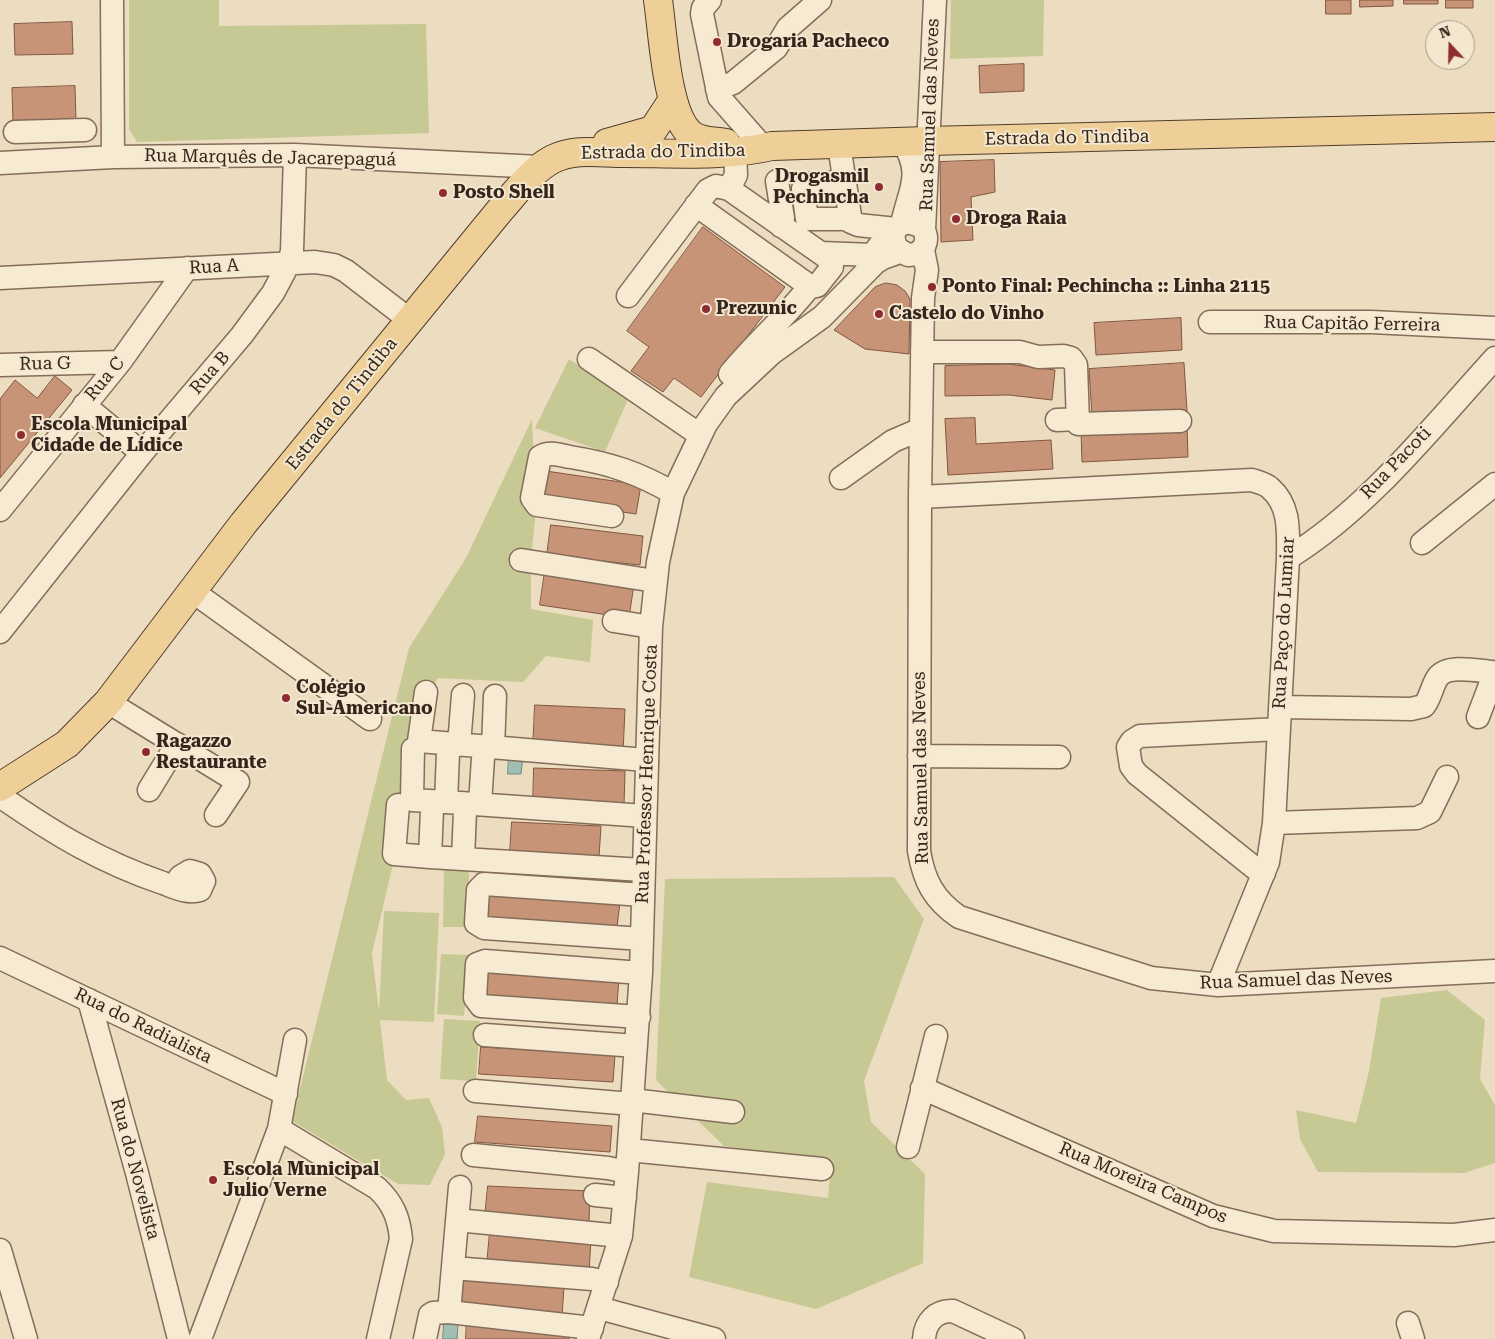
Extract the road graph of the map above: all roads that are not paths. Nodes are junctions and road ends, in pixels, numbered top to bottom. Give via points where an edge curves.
1 (112, 0) edge
2 (658, 0) edge
3 (710, 0) edge
4 (820, 0) edge
5 (935, 0) edge
6 (704, 55) dead end
7 (716, 82) junction
8 (672, 101) junction
9 (1495, 127) edge
10 (85, 130) dead end
11 (914, 141) junction
12 (839, 145) junction
13 (755, 149) junction
14 (585, 150) junction
15 (295, 155) junction
16 (113, 157) junction
17 (24, 161) junction
18 (0, 163) edge
19 (540, 168) junction
20 (777, 181) dead end
21 (838, 182) dead end
22 (729, 189) junction
23 (804, 201) junction
24 (750, 203) junction
25 (696, 205) junction
26 (781, 215) junction
27 (841, 219) dead end
28 (907, 239) junction
29 (821, 253) junction
30 (873, 255) junction
31 (290, 264) junction
32 (187, 268) junction
33 (0, 278) edge
34 (858, 280) junction
35 (810, 286) junction
36 (628, 296) dead end
37 (411, 321) junction
38 (1210, 322) dead end
39 (1495, 328) edge
40 (922, 352) junction
41 (1495, 358) edge
42 (589, 359) dead end
43 (120, 362) junction
44 (0, 365) edge
45 (730, 374) dead end
46 (84, 405) junction
47 (1180, 422) dead end
48 (921, 429) junction
49 (700, 435) junction
50 (142, 453) junction
51 (841, 478) dead end
52 (1495, 484) edge
53 (673, 493) junction
54 (920, 497) junction
55 (0, 510) edge
56 (612, 516) dead end
57 (1422, 543) dead end
58 (1288, 558) junction
59 (521, 560) dead end
60 (655, 581) junction
61 (192, 591) junction
62 (621, 619) dead end
63 (651, 625) junction
64 (0, 632) edge
65 (426, 692) dead end
66 (463, 695) dead end
67 (495, 696) dead end
68 (108, 702) junction
69 (1478, 717) dead end
70 (1279, 718) junction
71 (370, 719) dead end
72 (177, 744) junction
73 (413, 749) dead end
74 (454, 749) junction
75 (488, 753) junction
76 (919, 756) junction
77 (1059, 757) dead end
78 (646, 760) junction
79 (1447, 777) dead end
80 (0, 787) edge
81 (149, 790) dead end
82 (0, 796) edge
83 (398, 805) dead end
84 (456, 807) junction
85 (216, 815) dead end
86 (645, 816) junction
87 (1274, 823) junction
88 (430, 857) junction
89 (464, 859) junction
90 (643, 870) junction
91 (1264, 873) junction
92 (175, 887) dead end
93 (643, 895) junction
94 (642, 939) junction
95 (0, 958) edge
96 (1495, 971) edge
97 (641, 973) junction
98 (1218, 985) junction
99 (90, 1000) junction
100 (639, 1017) junction
101 (486, 1035) dead end
102 (936, 1036) dead end
103 (295, 1040) dead end
104 (636, 1046) junction
105 (922, 1088) junction
106 (475, 1091) dead end
107 (286, 1094) junction
108 (632, 1102) junction
109 (733, 1112) dead end
110 (279, 1129) junction
111 (908, 1147) dead end
112 (629, 1150) junction
113 (473, 1155) dead end
114 (822, 1169) dead end
115 (628, 1172) junction
116 (460, 1187) dead end
117 (595, 1195) dead end
118 (625, 1198) junction
119 (457, 1220) junction
120 (1495, 1230) edge
121 (621, 1236) junction
122 (0, 1250) edge
123 (453, 1268) junction
124 (607, 1282) junction
125 (449, 1312) junction
126 (593, 1325) edge
127 (26, 1339) edge
128 (178, 1339) edge
129 (200, 1339) edge
130 (378, 1339) edge
131 (425, 1339) edge
132 (714, 1339) edge
133 (924, 1339) edge
134 (1013, 1339) edge

1 - 16 street
2 - 8 main road
3 - 7 street via 702,14
4 - 7 street via 788,28 776,48 733,83
5 - 11 street, Rua Samuel das Neves
6 - 7 street via 707,74
7 - 13 street via 722,100
8 - 13 main road via 684,128 693,136 704,141
8 - 14 main road via 653,130
9 - 11 main road, Estrada do Tindiba
10 - 17 street via 19,132
11 - 12 main road, Estrada do Tindiba
11 - 28 street, Rua Samuel das Neves
12 - 13 main road, Estrada do Tindiba
12 - 28 street via 851,222
13 - 14 main road, Estrada do Tindiba via 603,153
13 - 22 street
13 - 24 street via 748,160
14 - 19 main road, Estrada do Tindiba via 564,155
15 - 16 street, Rua Marquês de Jacarepaguá
15 - 19 street, Rua Marquês de Jacarepaguá
15 - 31 street, Rua B
16 - 17 street, Rua Marquês de Jacarepaguá
17 - 18 street, Rua Marquês de Jacarepaguá
19 - 37 main road, Estrada do Tindiba via 501,209
20 - 26 street
21 - 23 street via 805,186
22 - 24 street
22 - 25 street via 712,187
23 - 26 street
23 - 27 street via 807,219
24 - 26 street
25 - 35 street
25 - 36 street
26 - 29 street
28 - 30 street, Rua Professor Henrique Costa
28 - 34 street, Rua Professor Henrique Costa
28 - 40 street, Rua Samuel das Neves via 927,270
29 - 30 street
29 - 35 street via 833,264 817,286
30 - 34 street, Rua Professor Henrique Costa
31 - 32 street, Rua A
31 - 37 street, Rua A via 315,262 346,271
31 - 50 street, Rua B via 242,335
32 - 33 street, Rua A
32 - 43 street, Rua C
34 - 49 street, Rua Professor Henrique Costa via 822,317 747,374 726,396
35 - 45 street
37 - 61 main road, Estrada do Tindiba via 243,524
38 - 39 street, Rua Capitão Ferreira via 1371,322
40 - 47 street via 1020,352 1029,356 1070,358 1076,365 1068,420 1078,424
40 - 48 street, Rua Samuel das Neves
41 - 58 street, Rua Pacoti via 1372,491 1312,543
42 - 49 street
43 - 44 street, Rua G
43 - 46 street, Rua C
46 - 50 street
46 - 55 street, Rua C
48 - 51 street via 893,441
48 - 54 street, Rua Samuel das Neves
49 - 53 street, Rua Professor Henrique Costa
50 - 64 street, Rua B
52 - 57 street
53 - 56 street via 652,480 607,462 549,453 540,457 532,498 536,505
53 - 60 street, Rua Professor Henrique Costa
54 - 58 street, Rua Paço do Lumiar via 1252,480 1270,487 1288,520
54 - 76 street, Rua Samuel das Neves
58 - 70 street, Rua Paço do Lumiar
59 - 60 street
60 - 63 street, Rua Professor Henrique Costa
61 - 68 main road, Estrada do Tindiba
61 - 71 street
62 - 63 street
63 - 78 street, Rua Professor Henrique Costa
65 - 74 street via 418,741
66 - 74 street
67 - 75 street
68 - 72 street
68 - 80 main road, Estrada do Tindiba via 67,744
69 - 70 street via 1492,672 1452,670 1438,677 1424,706
70 - 87 street, Rua Paço do Lumiar
70 - 91 street via 1140,736 1128,747 1131,766 1137,774 1256,870
72 - 81 street
72 - 85 street via 238,782
73 - 84 street via 412,800
74 - 75 street
74 - 84 street
75 - 78 street
75 - 84 street
76 - 77 street
76 - 98 street, Rua Samuel das Neves via 922,872 944,906 959,917 1151,978
78 - 86 street, Rua Professor Henrique Costa
79 - 87 street via 1430,812 1417,818
82 - 92 street via 89,854 126,871
83 - 88 street via 394,854
84 - 86 street
84 - 88 street
84 - 89 street
86 - 90 street, Rua Professor Henrique Costa
87 - 91 street, Rua Paço do Lumiar
88 - 89 street
89 - 90 street
90 - 93 street, Rua Professor Henrique Costa
91 - 98 street, Rua Paço do Lumiar
93 - 94 street, Rua Professor Henrique Costa
93 - 94 street via 484,884 478,890 476,923 484,928
94 - 97 street, Rua Professor Henrique Costa
95 - 99 street, Rua do Radialista
96 - 98 street, Rua Samuel das Neves
97 - 100 street, Rua Professor Henrique Costa
97 - 100 street via 484,961 477,964 474,998 480,1006
99 - 107 street, Rua do Radialista
99 - 128 street, Rua do Novelista
100 - 104 street, Rua Professor Henrique Costa
101 - 104 street
102 - 105 street
103 - 107 street
104 - 108 street, Rua Professor Henrique Costa
105 - 111 street
105 - 120 street, Rua Moreira Campos via 1213,1216 1274,1231 1454,1235
106 - 108 street
107 - 110 street
108 - 109 street
108 - 112 street, Rua Professor Henrique Costa
110 - 129 street
110 - 130 street via 377,1188 395,1211 401,1239
112 - 114 street
112 - 115 street, Rua Professor Henrique Costa
113 - 115 street
115 - 118 street, Rua Professor Henrique Costa
116 - 119 street
117 - 118 street
118 - 121 street, Rua Professor Henrique Costa
119 - 121 street
119 - 123 street
121 - 124 street, Rua Professor Henrique Costa
122 - 127 street
123 - 124 street
123 - 125 street
124 - 126 street, Rua Professor Henrique Costa
125 - 126 street
125 - 131 street via 430,1315
126 - 132 street
133 - 134 street via 928,1322 945,1310

